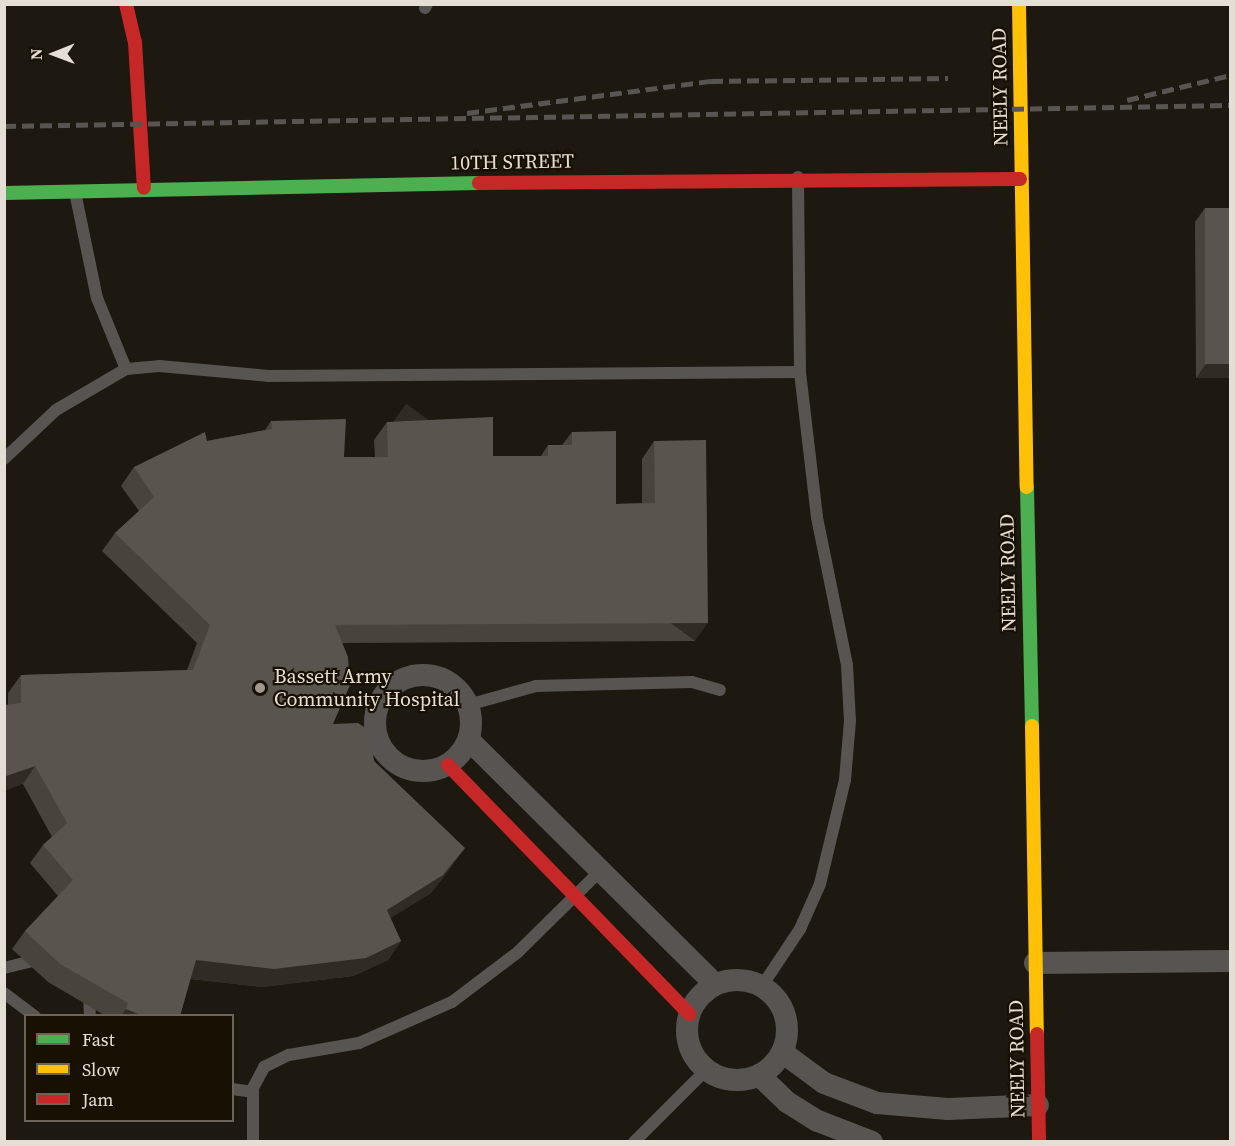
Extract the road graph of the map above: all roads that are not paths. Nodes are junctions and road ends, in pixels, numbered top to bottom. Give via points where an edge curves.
1 (126, 4) edge
2 (1019, 4) edge
3 (798, 177) junction
4 (1020, 179) junction
5 (144, 188) junction
6 (75, 189) junction
7 (4, 193) edge
8 (126, 369) junction
9 (800, 372) junction
10 (4, 459) edge
11 (720, 690) dead end
12 (468, 705) junction
13 (469, 740) junction
14 (448, 765) junction
15 (600, 871) junction
16 (574, 898) junction
17 (53, 959) edge
18 (1230, 961) edge
19 (1035, 963) junction
20 (4, 968) edge
21 (83, 980) edge
22 (715, 984) junction
23 (762, 986) junction
24 (4, 993) edge
25 (32, 1014) edge
26 (90, 1014) edge
27 (689, 1014) junction
28 (783, 1052) junction
29 (706, 1070) junction
30 (759, 1075) junction
31 (234, 1089) edge
32 (253, 1092) junction
33 (1038, 1105) junction
34 (253, 1142) edge
35 (634, 1142) edge
36 (872, 1142) edge
37 (1039, 1142) edge

1 - 5 street via 135,42
2 - 4 street, NEELY ROAD
3 - 4 street, 10TH STREET
3 - 5 street, 10TH STREET
3 - 9 lane
4 - 19 street, NEELY ROAD
5 - 6 street, 10TH STREET
6 - 7 street, 10TH STREET
6 - 8 lane via 95,288
8 - 9 lane via 159,366 268,376
8 - 10 lane via 56,410
9 - 23 lane via 817,517 847,665 850,721 845,780 820,884 800,929
11 - 12 lane via 692,682 536,686
12 - 13 street
12 - 14 street via 449,681 418,675 390,687 375,715 380,746 403,767 418,771
13 - 14 street
13 - 15 street
14 - 16 street
15 - 16 lane
15 - 22 street
16 - 27 street
16 - 32 lane via 502,966 452,1002 359,1043 275,1059 256,1076
17 - 20 lane
18 - 19 street
19 - 33 street, NEELY ROAD
21 - 26 lane via 92,996
22 - 23 street via 747,980
22 - 27 street
23 - 28 street via 784,1015
24 - 25 lane
27 - 29 street via 690,1045
28 - 30 street
28 - 33 street via 824,1083 877,1103 938,1108
29 - 30 street via 732,1080
29 - 35 lane
30 - 36 street via 787,1102 818,1122
31 - 32 lane
32 - 34 lane
33 - 37 street, NEELY ROAD

